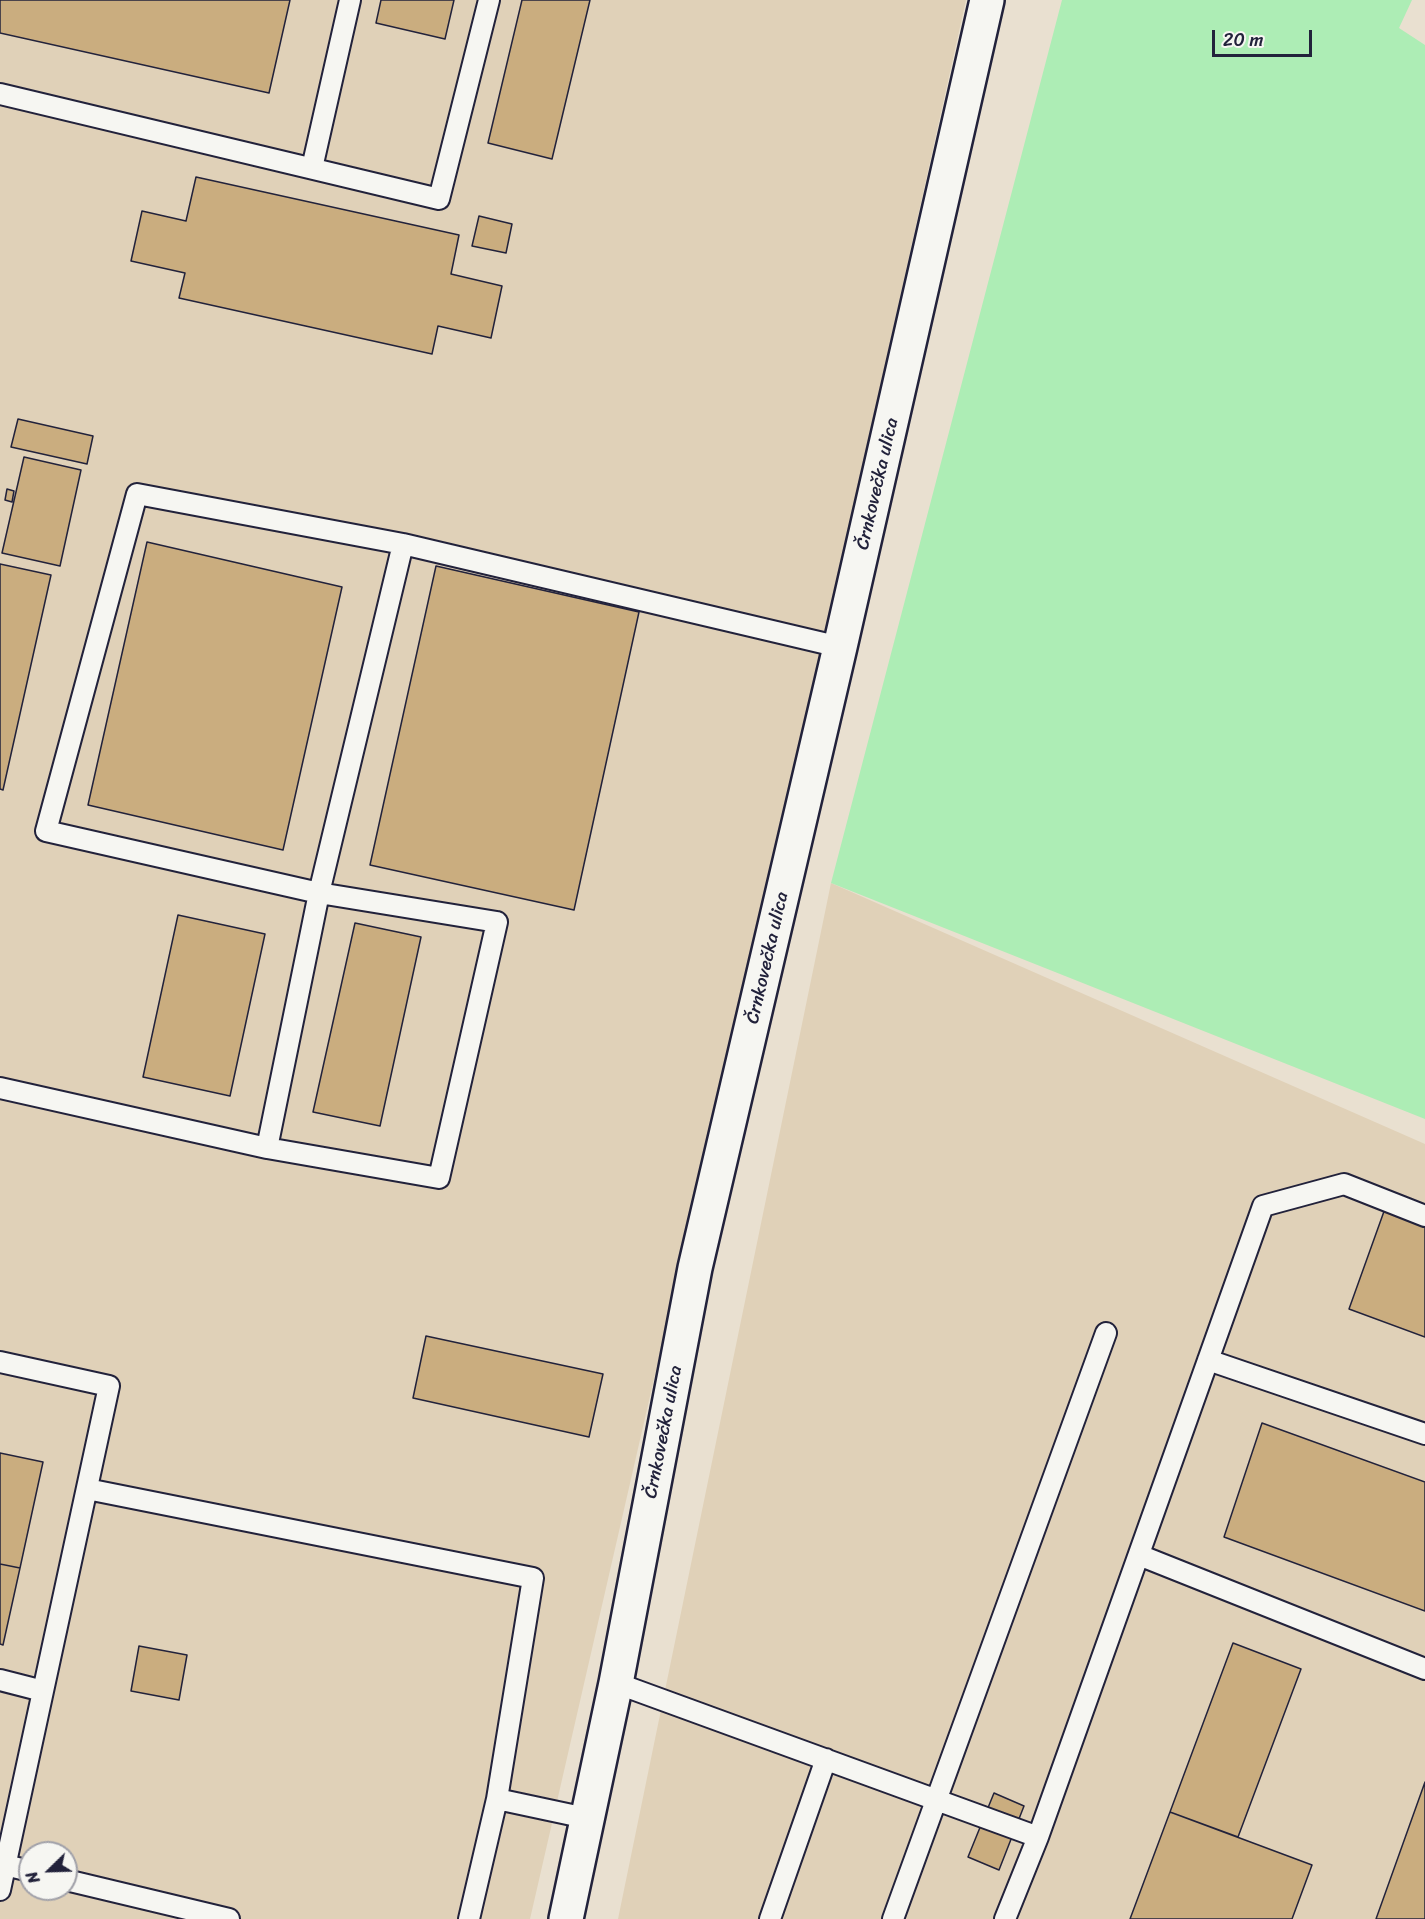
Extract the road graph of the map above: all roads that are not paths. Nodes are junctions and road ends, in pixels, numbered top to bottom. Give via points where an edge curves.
1 (350, 0) edge
2 (489, 0) edge
3 (987, 0) edge
4 (0, 94) edge
5 (312, 168) junction
6 (403, 544) junction
7 (840, 647) junction
8 (319, 893) junction
9 (0, 1088) edge
10 (267, 1148) junction
11 (1425, 1216) edge
12 (1107, 1333) dead end
13 (1208, 1360) junction
14 (0, 1362) edge
15 (1425, 1434) edge
16 (87, 1489) junction
17 (1139, 1555) junction
18 (1425, 1669) edge
19 (0, 1680) edge
20 (616, 1683) junction
21 (43, 1691) junction
22 (826, 1760) junction
23 (497, 1799) junction
24 (936, 1800) junction
25 (586, 1818) junction
26 (1038, 1837) junction
27 (5, 1865) junction
28 (18, 1868) edge
29 (78, 1883) edge
30 (0, 1890) edge
31 (229, 1919) edge
32 (469, 1919) edge
33 (566, 1919) edge
34 (770, 1919) edge
35 (893, 1919) edge
36 (1005, 1919) edge

1 - 5 lane
2 - 5 lane via 439,199
3 - 7 street, Črnkovečka ulica
4 - 5 lane
6 - 7 lane
6 - 8 lane
6 - 8 lane via 138,494 46,831
7 - 20 street, Črnkovečka ulica via 695,1268
8 - 10 lane
8 - 10 lane via 497,922 439,1178
9 - 10 lane
11 - 13 lane via 1344,1184 1263,1206
12 - 24 lane
13 - 15 lane
13 - 17 lane
14 - 16 lane via 109,1386
16 - 21 lane
16 - 23 lane via 533,1578
17 - 18 lane
17 - 26 lane
19 - 21 lane
20 - 22 lane
20 - 25 street, Črnkovečka ulica
21 - 27 lane
22 - 24 lane
22 - 34 lane
23 - 25 lane
23 - 32 lane
24 - 26 lane
24 - 35 lane
25 - 33 street, Črnkovečka ulica
26 - 36 lane
27 - 28 lane
27 - 30 lane
29 - 31 lane

